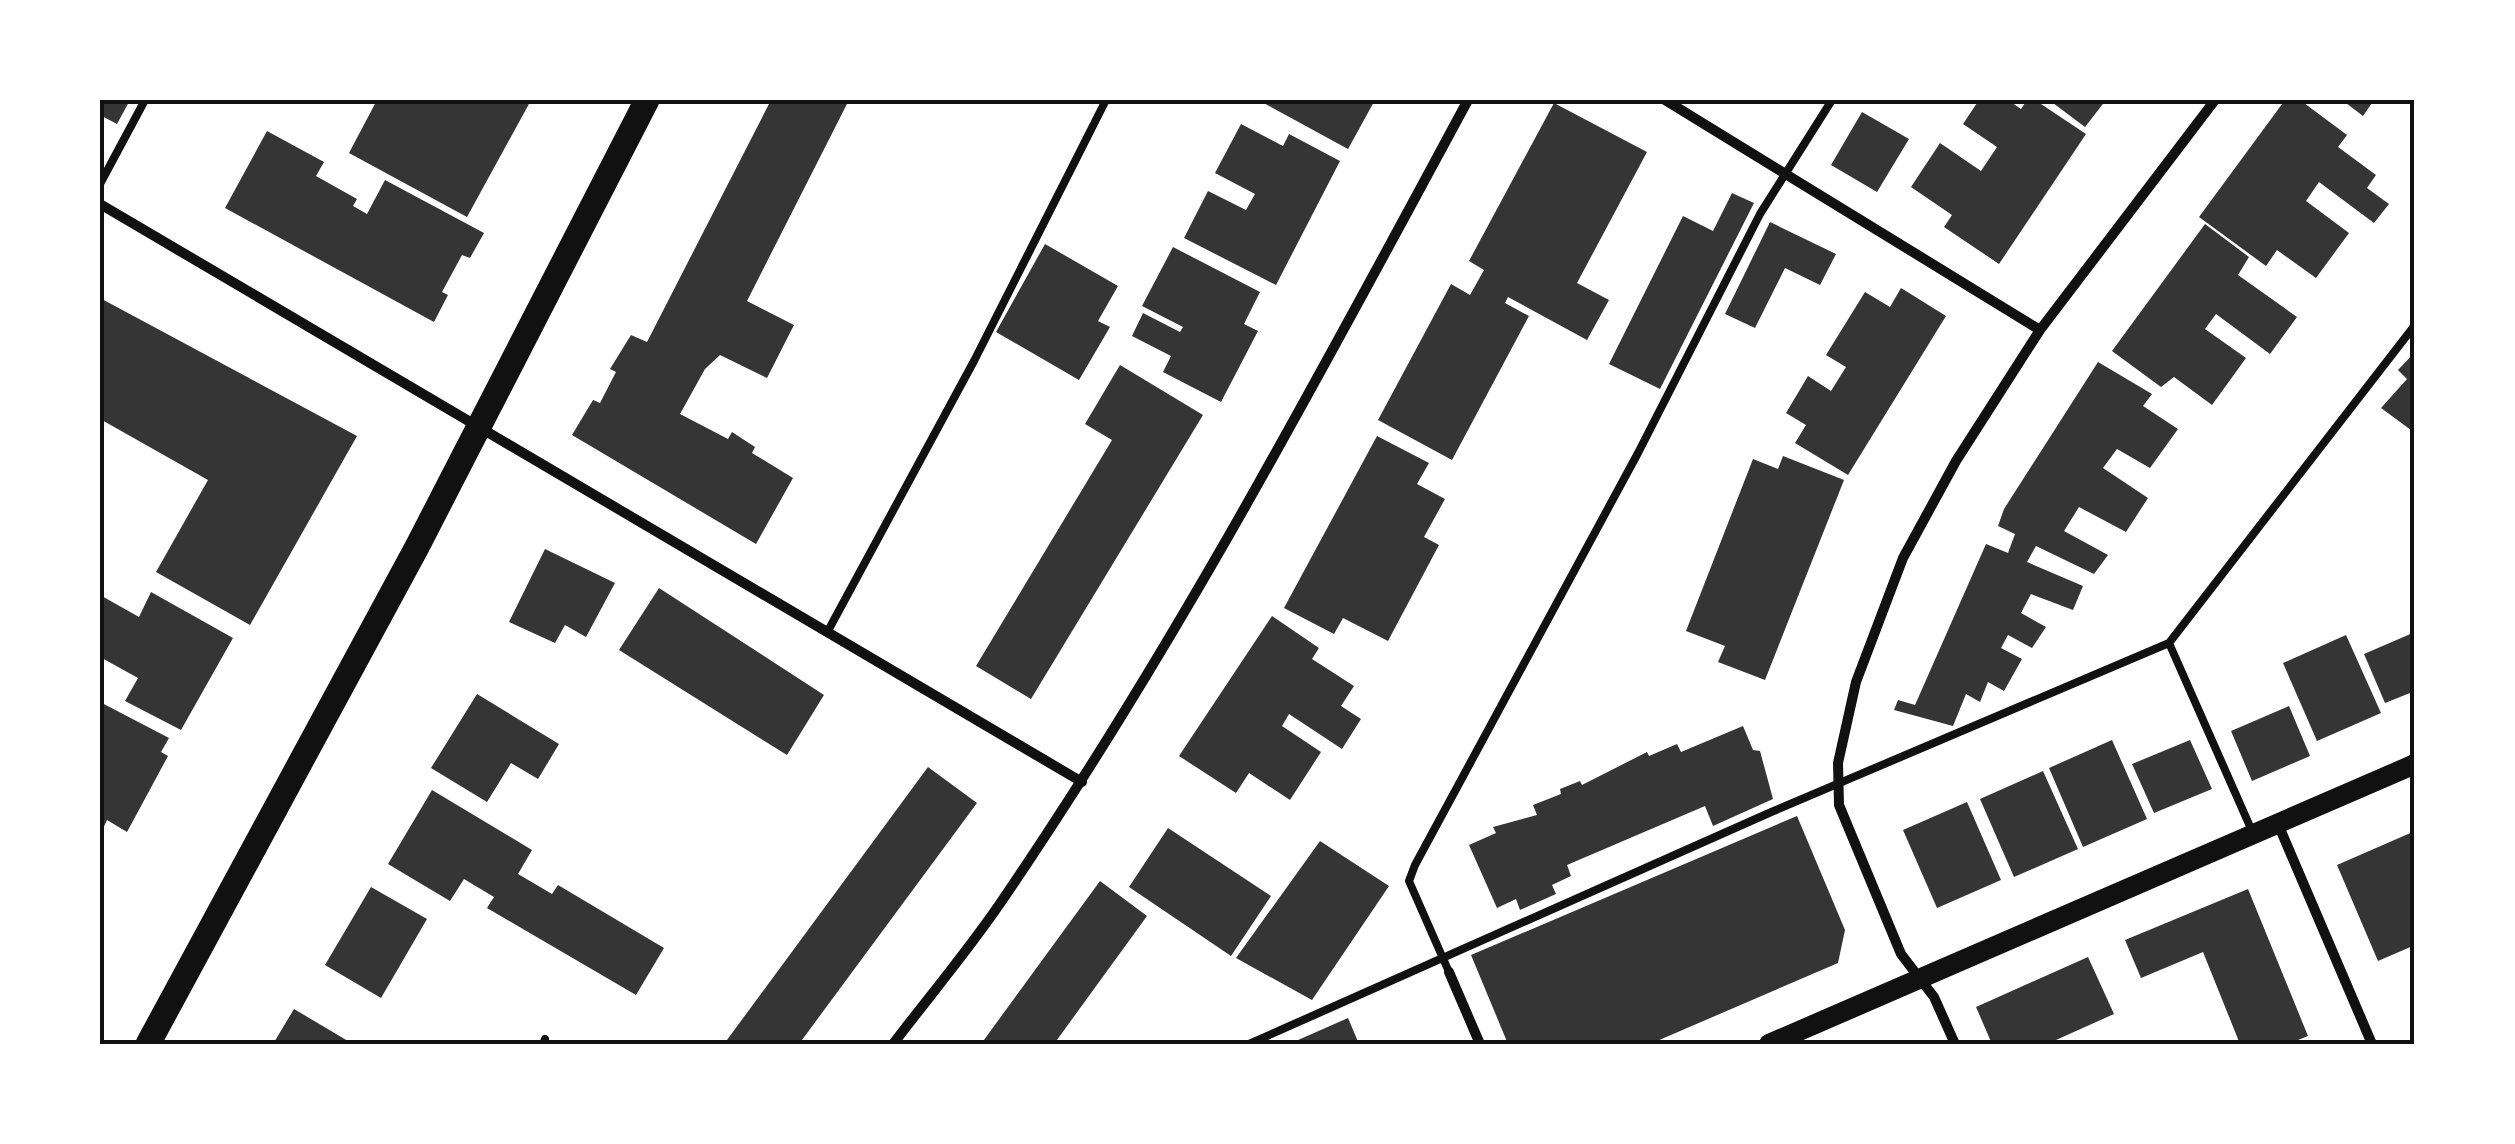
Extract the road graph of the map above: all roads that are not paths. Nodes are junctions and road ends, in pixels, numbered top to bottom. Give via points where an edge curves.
1 (145, 100) edge
2 (647, 100) edge
3 (1106, 100) edge
4 (1468, 100) edge
5 (1665, 100) edge
6 (1832, 100) edge
7 (2214, 100) edge
8 (1783, 176) junction
9 (100, 184) edge
10 (100, 204) edge
11 (2415, 324) edge
12 (2040, 330) junction
13 (481, 425) junction
14 (829, 630) junction
15 (2170, 643) junction
16 (2415, 764) edge
17 (1082, 782) junction
18 (1837, 786) junction
19 (2278, 824) junction
20 (2253, 834) junction
21 (1442, 957) junction
22 (1449, 972) joint
23 (1919, 979) junction
24 (148, 1044) edge
25 (893, 1044) edge
26 (1249, 1044) edge
27 (1480, 1044) edge
28 (1769, 1044) edge
29 (1954, 1044) edge
30 (2372, 1044) edge

1 - 9 lane
2 - 13 main road
3 - 14 lane
4 - 17 street via 1259,487
5 - 8 street
6 - 8 lane
7 - 12 street
8 - 12 street
8 - 21 lane via 1415,865 1410,881
10 - 13 street
11 - 15 lane
12 - 18 street via 1904,558 1856,682
13 - 14 street
13 - 24 main road
14 - 17 street
15 - 18 lane
15 - 20 lane
16 - 19 main road
17 - 25 street via 996,910
18 - 21 lane
18 - 23 street via 1845,824 1901,954
19 - 20 main road
19 - 30 street
20 - 23 main road
21 - 22 lane
21 - 26 lane
22 - 27 street
23 - 28 main road
23 - 29 street

